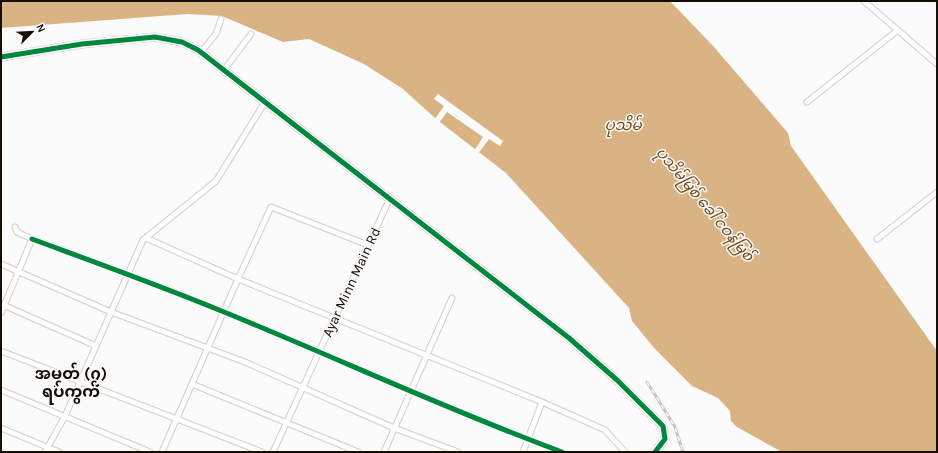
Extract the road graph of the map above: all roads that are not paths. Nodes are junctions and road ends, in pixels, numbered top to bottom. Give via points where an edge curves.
1 (864, 1) edge
2 (221, 19) dead end
3 (898, 30) junction
4 (251, 34) dead end
5 (201, 52) junction
6 (1, 57) edge
7 (937, 64) edge
8 (224, 70) junction
9 (265, 102) junction
10 (807, 102) dead end
11 (937, 192) edge
12 (389, 200) junction
13 (15, 227) dead end
14 (146, 238) junction
15 (32, 239) junction
16 (877, 239) dead end
17 (368, 245) junction
18 (1, 264) edge
19 (19, 272) junction
20 (128, 274) junction
21 (238, 279) junction
22 (452, 298) dead end
23 (3, 304) edge
24 (111, 312) junction
25 (224, 312) junction
26 (1, 313) edge
27 (335, 318) junction
28 (96, 346) junction
29 (208, 347) junction
30 (1, 351) edge
31 (319, 352) junction
32 (426, 355) junction
33 (80, 381) junction
34 (192, 384) junction
35 (303, 387) junction
36 (1, 390) edge
37 (410, 391) junction
38 (542, 402) junction
39 (65, 416) junction
40 (178, 418) junction
41 (287, 423) junction
42 (1, 428) edge
43 (394, 428) junction
44 (528, 439) junction
45 (46, 449) edge
46 (59, 452) edge
47 (150, 452) edge
48 (162, 452) edge
49 (262, 452) edge
50 (273, 452) edge
51 (358, 452) edge
52 (384, 452) edge
53 (458, 452) edge
54 (523, 452) edge
55 (562, 452) edge
56 (625, 452) edge
57 (656, 452) edge

1 - 3 street
2 - 5 street via 216,34
3 - 7 street
3 - 10 street
4 - 8 street
5 - 6 street via 182,42 155,37 82,44
5 - 8 street
8 - 9 street
9 - 12 street
9 - 14 street via 216,181
11 - 16 street
12 - 17 street, Ayar Minn Main Rd
12 - 57 street via 568,338 617,380 663,426 665,439
13 - 15 street via 17,232
14 - 20 street
14 - 21 street
15 - 19 street
15 - 20 street
17 - 21 street via 271,207
17 - 27 street, Ayar Minn Main Rd
18 - 19 street
19 - 23 street
19 - 24 street
20 - 24 street
20 - 25 street
21 - 25 street
21 - 27 street
22 - 32 street
23 - 26 street
23 - 28 street
24 - 28 street
24 - 29 street
25 - 29 street
25 - 31 street
27 - 31 street, Ayar Minn Main Rd
27 - 32 street
28 - 33 street
29 - 34 street
29 - 35 street
30 - 33 street
31 - 35 street, Ayar Minn Main Rd
31 - 37 street
32 - 37 street
32 - 38 street
33 - 39 street
33 - 40 street
34 - 40 street
34 - 41 street
35 - 41 street, Ayar Minn Main Rd
35 - 43 street
36 - 39 street
37 - 43 street
37 - 44 street
38 - 44 street
38 - 56 street via 605,430
39 - 45 street
39 - 47 street
40 - 48 street
40 - 49 street
41 - 50 street, Ayar Minn Main Rd
41 - 51 street
42 - 45 street
43 - 52 street
43 - 53 street
44 - 54 street
44 - 55 street
45 - 46 street

